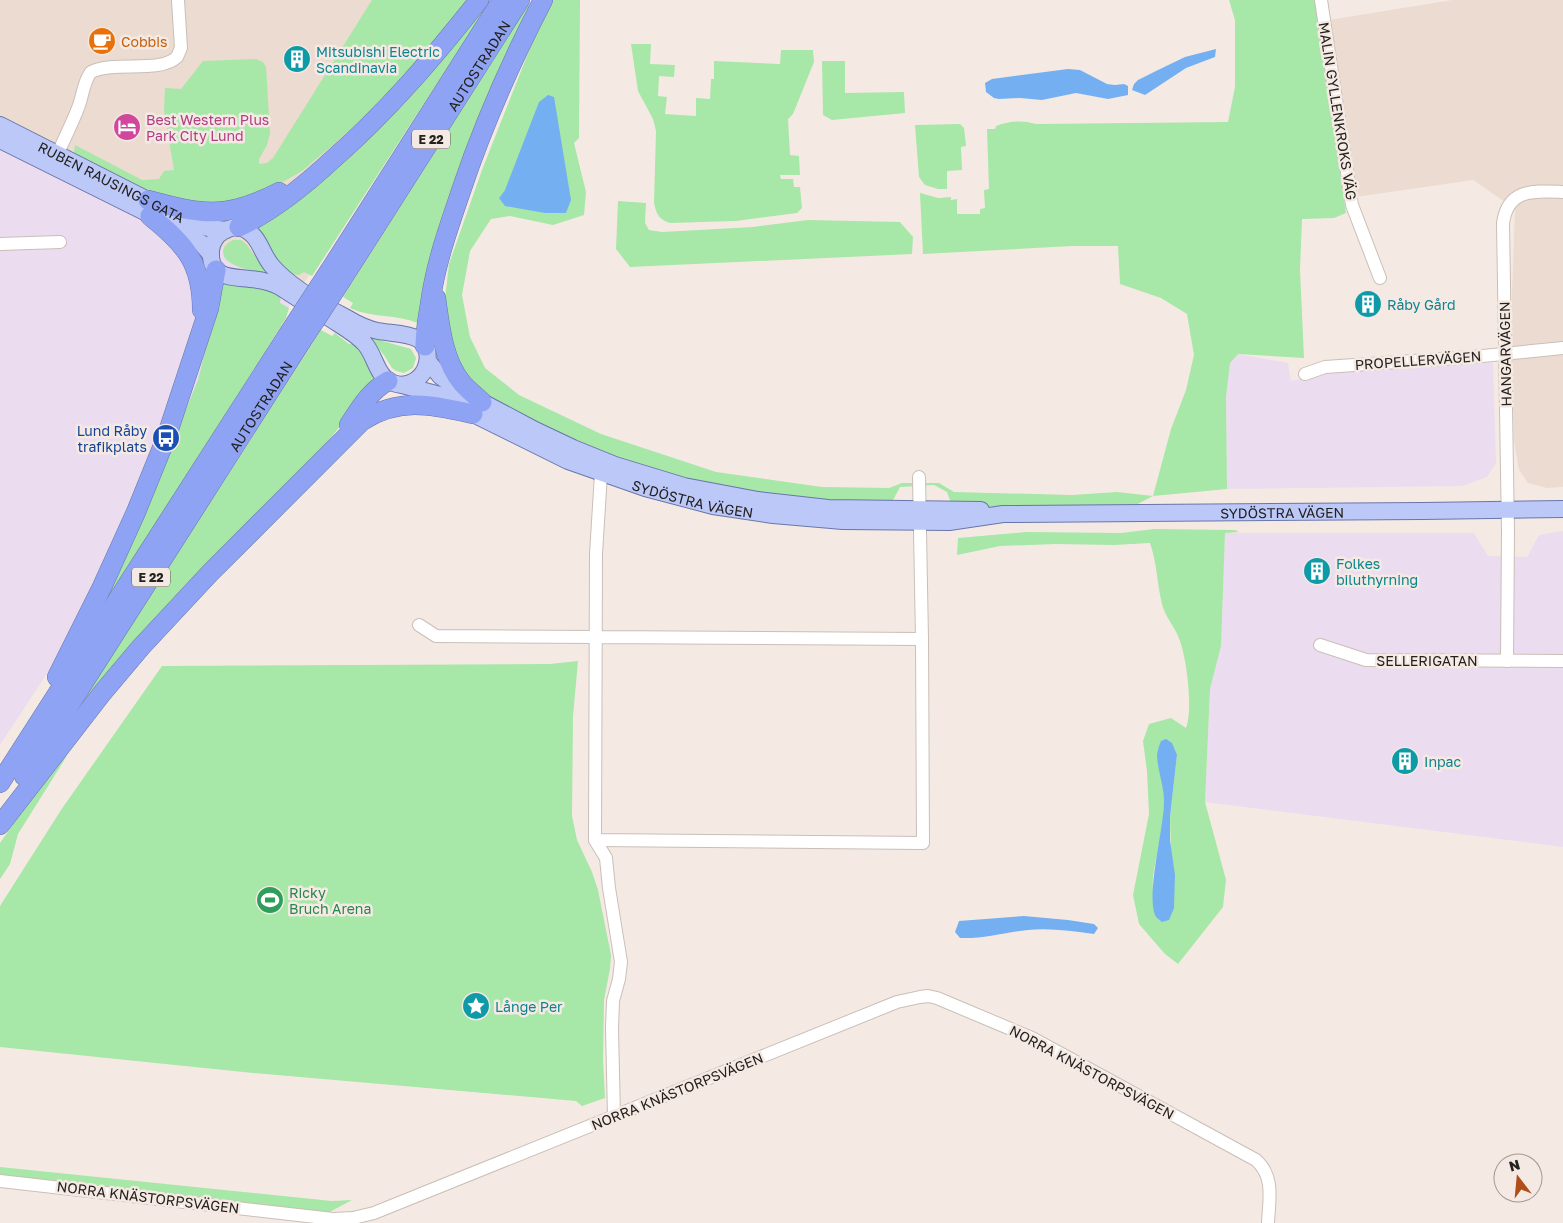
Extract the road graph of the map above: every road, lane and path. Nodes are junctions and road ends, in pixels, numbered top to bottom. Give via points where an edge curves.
1 (178, 0) edge
2 (479, 0) edge
3 (502, 0) edge
4 (520, 0) edge
5 (543, 0) edge
6 (1321, 0) edge
7 (0, 125) edge
8 (0, 140) edge
9 (54, 160) junction
10 (326, 166) junction
11 (1563, 192) edge
12 (149, 208) junction
13 (233, 229) junction
14 (60, 242) dead end
15 (0, 244) edge
16 (213, 263) junction
17 (336, 274) junction
18 (1380, 278) dead end
19 (434, 279) junction
20 (202, 332) junction
21 (295, 338) junction
22 (1563, 348) edge
23 (426, 354) junction
24 (1505, 354) junction
25 (1305, 374) dead end
26 (395, 383) junction
27 (478, 408) junction
28 (332, 449) junction
29 (601, 474) junction
30 (919, 477) dead end
31 (1563, 509) edge
32 (1507, 510) junction
33 (920, 515) junction
34 (419, 624) dead end
35 (597, 637) junction
36 (922, 639) junction
37 (1320, 645) dead end
38 (1507, 661) junction
39 (1563, 662) edge
40 (25, 746) junction
41 (0, 783) edge
42 (0, 813) edge
43 (0, 825) edge
44 (596, 840) junction
45 (614, 1116) junction
46 (0, 1181) edge
47 (1268, 1223) edge

1 - 9 street via 181,48 177,57 164,64 91,72
2 - 10 highway via 398,98
3 - 17 highway, AUTOSTRADAN / E 22
4 - 17 highway, AUTOSTRADAN / E 22
5 - 19 highway via 476,147
6 - 18 street, MALIN GYLLENKROKS VÄG via 1352,204
7 - 9 main road, RUBEN RAUSINGS GATA
8 - 9 main road, RUBEN RAUSINGS GATA
9 - 12 main road, RUBEN RAUSINGS GATA
10 - 12 highway via 275,194 234,210 213,213
10 - 13 highway via 273,207
11 - 24 street, HANGARVÄGEN via 1523,194 1507,207 1504,223
12 - 13 main road, RUBEN RAUSINGS GATA via 209,228
12 - 16 main road, RUBEN RAUSINGS GATA via 200,243
12 - 20 highway via 179,240 196,266 201,289
13 - 16 main road via 214,240
13 - 23 main road, SYDÖSTRA VÄGEN via 254,234 267,260 290,283 369,329 414,337
14 - 15 street
16 - 20 highway via 213,295
16 - 26 main road via 228,277 274,283 352,332 370,350 380,371
17 - 21 highway, AUTOSTRADAN / E 22, bridge
19 - 23 highway via 426,330
19 - 27 highway via 442,335 450,362
20 - 40 highway via 166,438 136,512
21 - 40 highway, AUTOSTRADAN / E 22
21 - 42 highway, AUTOSTRADAN / E 22
22 - 24 street, PROPELLERVÄGEN
23 - 26 main road via 425,370 419,378 411,383
23 - 27 main road, SYDÖSTRA VÄGEN via 447,382
24 - 25 street, PROPELLERVÄGEN via 1325,367
24 - 32 street, HANGARVÄGEN
26 - 27 main road, SYDÖSTRA VÄGEN
26 - 28 highway via 378,388 370,395
27 - 28 highway via 408,405 391,408 362,421
27 - 29 main road, SYDÖSTRA VÄGEN via 568,461
27 - 33 main road, SYDÖSTRA VÄGEN via 615,465 684,486 792,505
28 - 43 highway via 141,647 102,692
29 - 33 main road, SYDÖSTRA VÄGEN via 681,498 804,519
29 - 35 street via 596,554
30 - 33 street
31 - 32 main road, SYDÖSTRA VÄGEN
32 - 33 main road, SYDÖSTRA VÄGEN via 1002,514 948,522
32 - 38 street
33 - 36 street
34 - 35 street via 436,636
35 - 36 street
35 - 44 street
36 - 44 street via 923,843
37 - 38 street, SELLERIGATAN via 1366,660
38 - 39 street, SELLERIGATAN
40 - 41 highway, AUTOSTRADAN / E 22
44 - 45 street via 606,858 621,962 613,1001
45 - 46 street, NORRA KNÄSTORPSVÄGEN via 374,1213 343,1219
45 - 47 street, NORRA KNÄSTORPSVÄGEN via 898,1002 928,996 1032,1038 1256,1160 1264,1167 1269,1182

